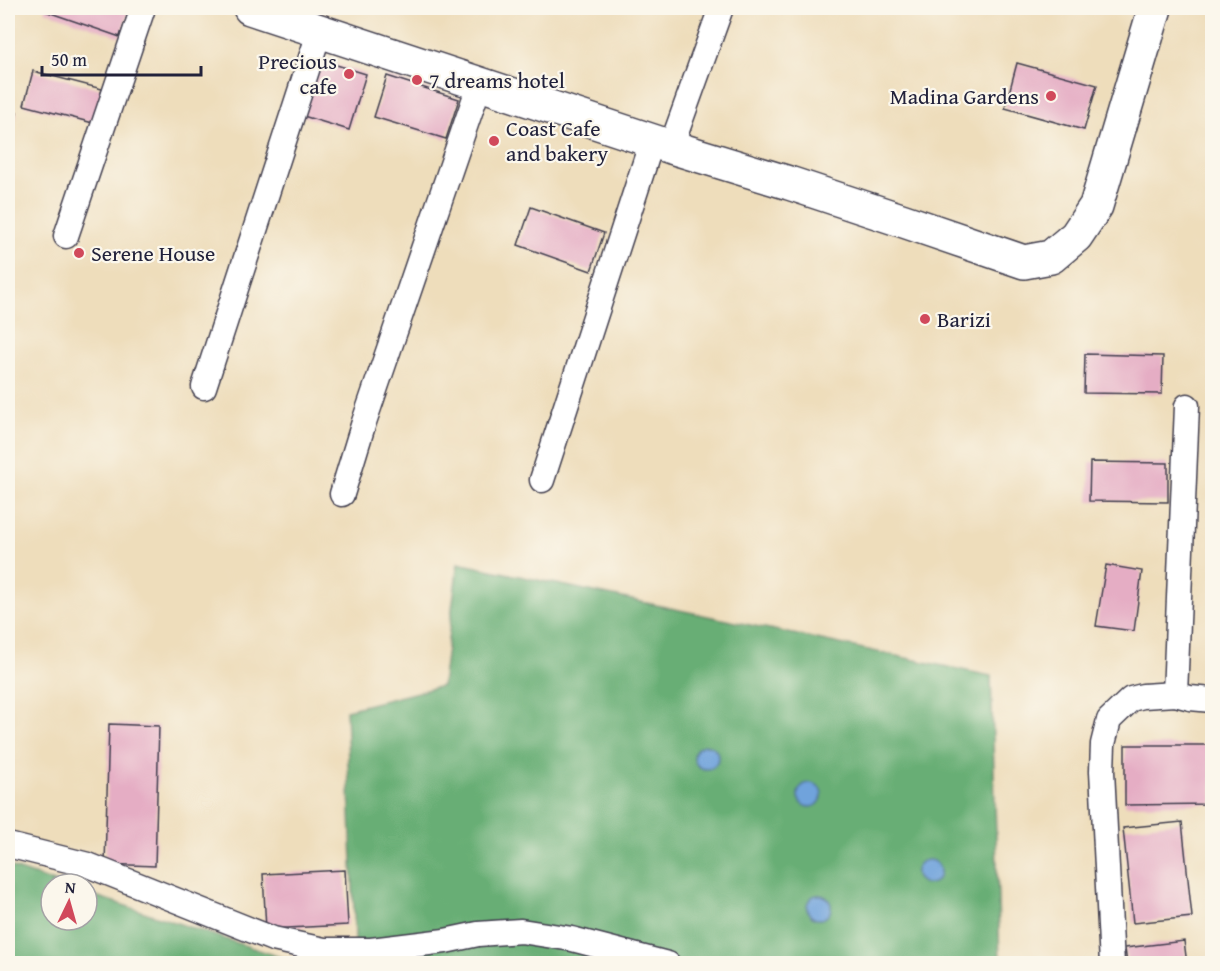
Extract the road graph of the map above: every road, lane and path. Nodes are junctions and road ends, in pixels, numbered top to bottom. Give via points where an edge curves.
1 (143, 8) edge
2 (250, 8) edge
3 (721, 8) edge
4 (1155, 8) edge
5 (320, 30) junction
6 (480, 84) junction
7 (662, 144) junction
8 (66, 236) dead end
9 (204, 387) dead end
10 (1187, 406) dead end
11 (542, 480) dead end
12 (342, 494) dead end
13 (1175, 694) junction
14 (1212, 700) edge
15 (8, 845) edge
16 (668, 963) edge
17 (1112, 963) edge

1 - 8 street
2 - 5 street
3 - 7 street
4 - 7 street via 1096,206 1076,236 1051,257 1024,262
5 - 6 street
5 - 9 street
6 - 7 street
6 - 12 street
7 - 11 street
10 - 13 street
13 - 14 street
13 - 17 street via 1131,699 1109,720 1103,744
15 - 16 street via 88,865 273,939 324,950 371,950 520,931 572,939

